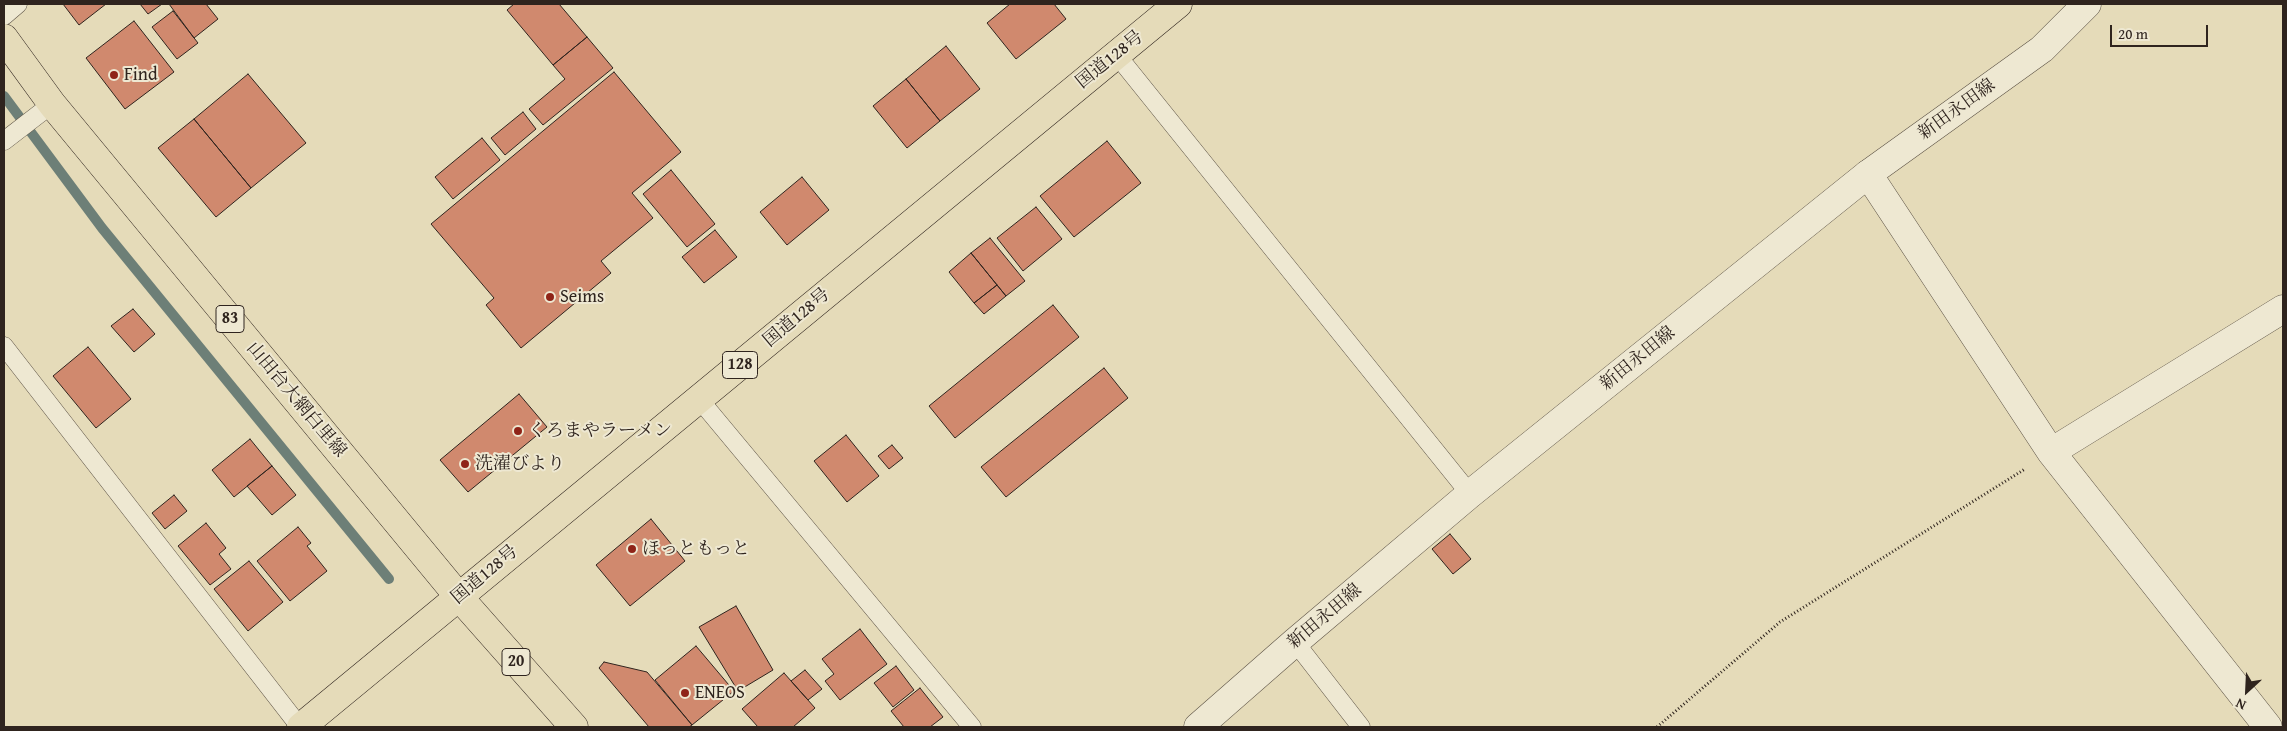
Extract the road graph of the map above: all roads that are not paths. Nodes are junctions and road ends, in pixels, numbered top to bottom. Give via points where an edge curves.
1 (18, 4) edge
2 (1178, 4) edge
3 (2087, 4) edge
4 (4, 16) edge
5 (4, 38) edge
6 (1116, 54) junction
7 (52, 104) junction
8 (4, 141) edge
9 (1868, 174) junction
10 (2283, 310) edge
11 (4, 346) edge
12 (699, 399) junction
13 (2050, 452) junction
14 (1470, 494) junction
15 (459, 597) junction
16 (1295, 642) junction
17 (301, 727) edge
18 (574, 727) edge
19 (972, 727) edge
20 (1198, 727) edge
21 (1361, 727) edge
22 (2268, 727) edge

1 - 4 lane
2 - 6 main road, 国道128号 / 128
3 - 9 street, 新田永田線 via 2042,49
5 - 7 main road, 山田台大網白里線 / 83
6 - 12 main road, 国道128号 / 128
6 - 14 lane
7 - 8 lane
7 - 15 main road, 山田台大網白里線 / 83
9 - 13 street
9 - 14 street, 新田永田線
10 - 13 street
11 - 17 lane
12 - 15 main road, 国道128号 / 128
12 - 19 lane
13 - 22 street
14 - 16 street, 新田永田線
15 - 17 main road, 国道128号 / 128
15 - 18 main road, 20
16 - 20 street, 新田永田線
16 - 21 lane

